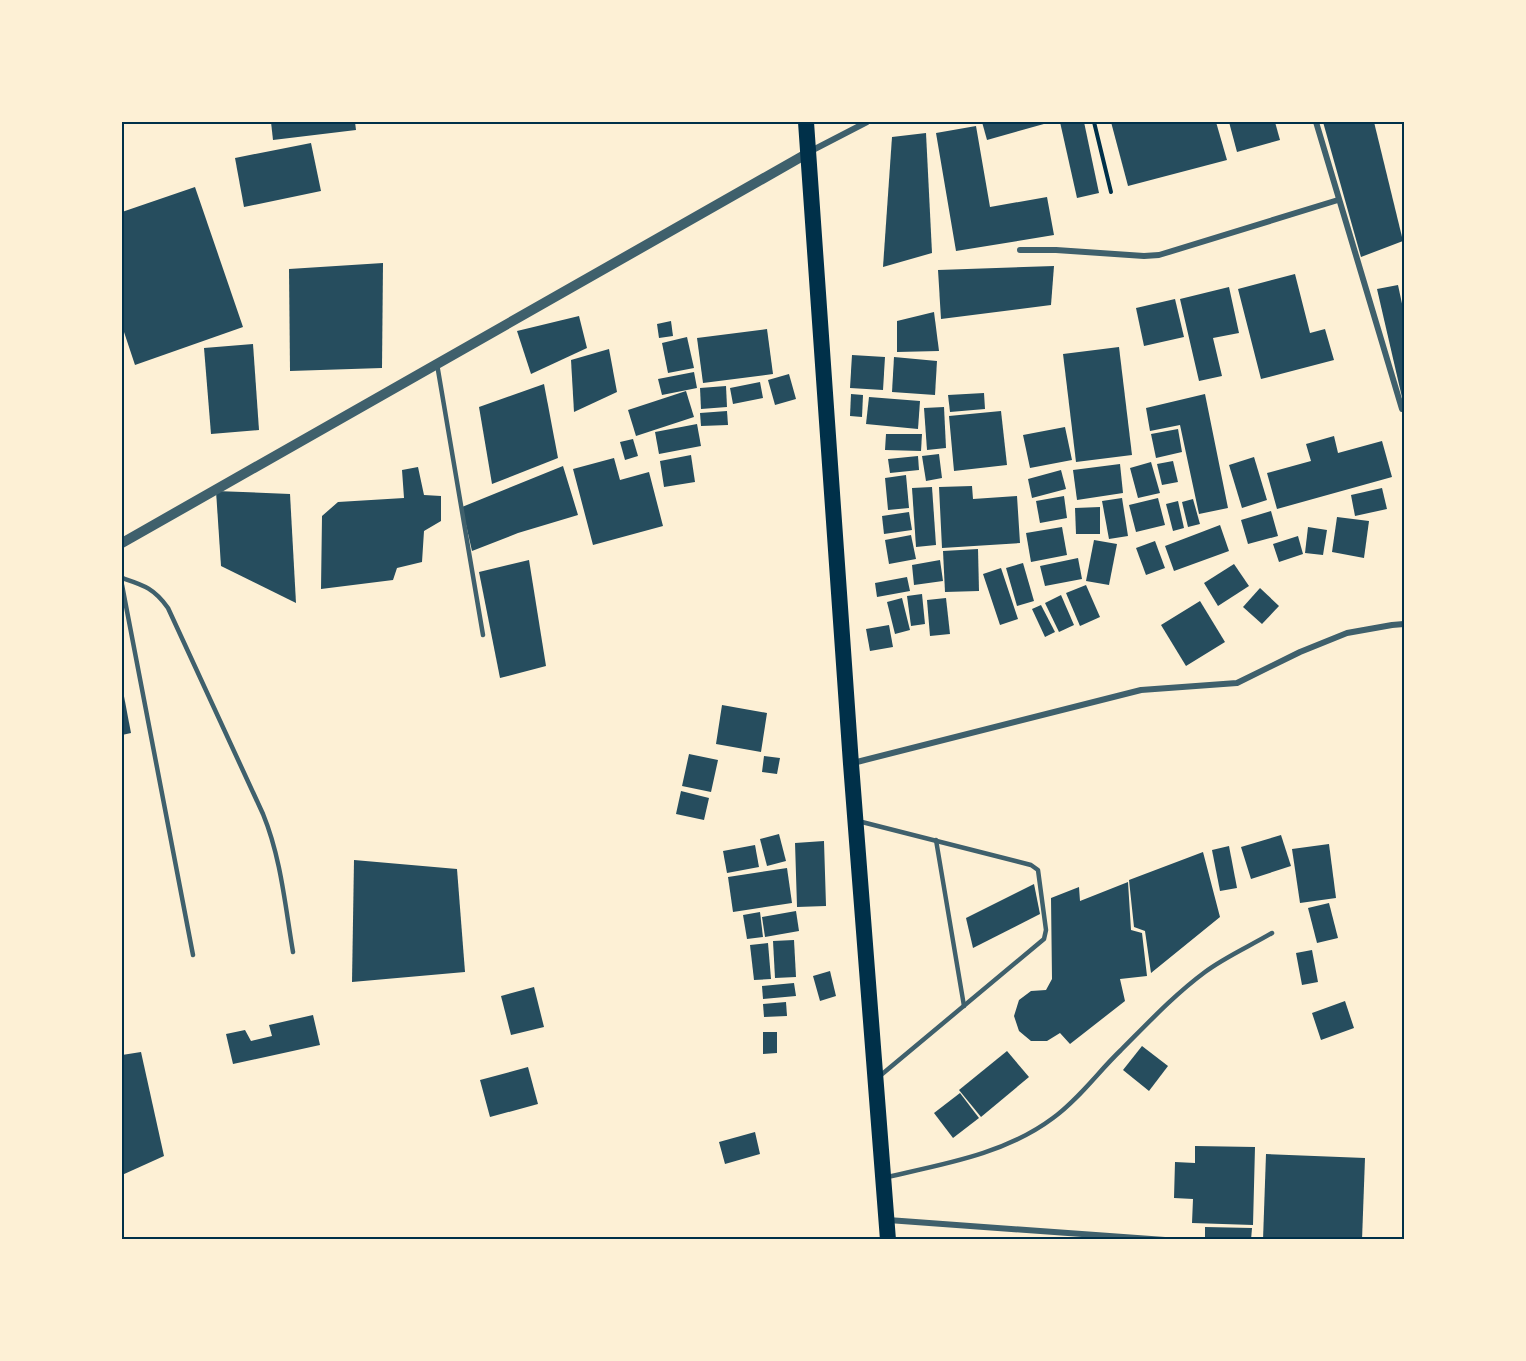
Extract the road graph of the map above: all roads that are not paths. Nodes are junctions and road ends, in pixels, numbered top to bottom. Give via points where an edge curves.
1 (806, 122) edge
2 (867, 122) edge
3 (1316, 122) edge
4 (808, 153) junction
5 (1338, 200) junction
6 (1020, 250) dead end
7 (437, 364) junction
8 (1402, 409) dead end
9 (122, 543) edge
10 (122, 578) edge
11 (122, 585) edge
12 (1404, 624) edge
13 (483, 635) dead end
14 (851, 764) junction
15 (856, 820) junction
16 (936, 840) junction
17 (1272, 933) dead end
18 (293, 952) dead end
19 (194, 955) dead end
20 (964, 1006) junction
21 (876, 1079) junction
22 (885, 1178) junction
23 (887, 1220) junction
24 (888, 1239) edge
25 (1165, 1239) edge

1 - 4 highway
2 - 4 street
3 - 5 street
4 - 7 street
4 - 14 highway
5 - 6 street via 1159,255
5 - 8 street
7 - 9 street
7 - 13 lane
10 - 18 lane via 152,590 168,608 263,814 279,864
11 - 19 lane
12 - 14 street via 1347,633 1237,682 1141,690
14 - 15 highway
15 - 16 lane
15 - 21 highway
16 - 20 lane
16 - 20 lane via 1038,870 1044,939
17 - 22 lane via 1205,972 1163,1008 1053,1118 973,1157
20 - 21 lane
21 - 22 highway
22 - 23 highway
23 - 24 highway
23 - 25 street

